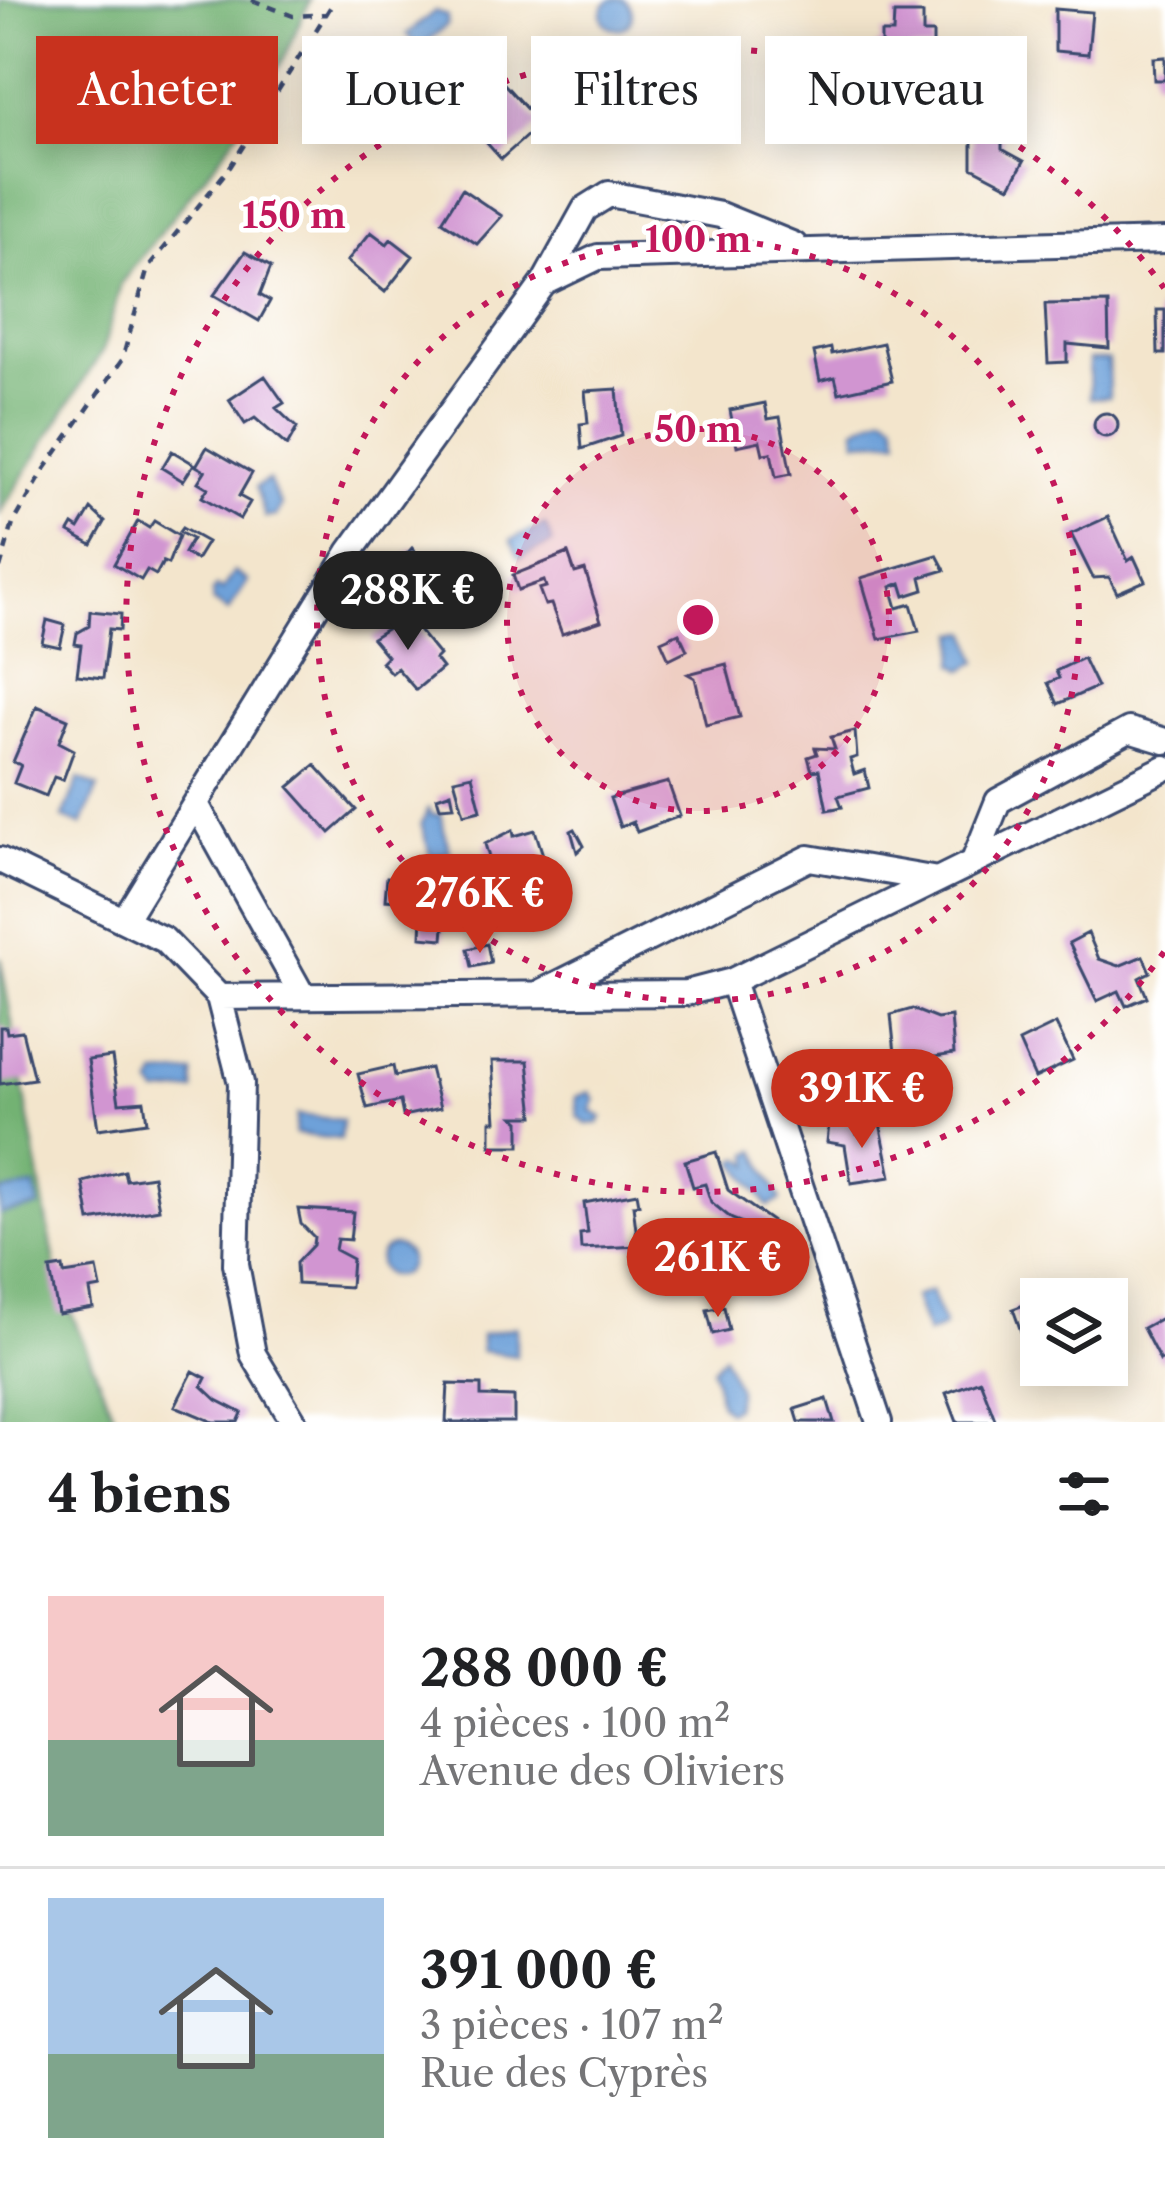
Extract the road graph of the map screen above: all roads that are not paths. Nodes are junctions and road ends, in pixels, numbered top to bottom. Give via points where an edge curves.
1 (1165, 241) edge
2 (802, 249) junction
3 (544, 283) junction
4 (1165, 741) edge
5 (1165, 768) edge
6 (196, 804) junction
7 (0, 860) edge
8 (974, 861) junction
9 (932, 879) junction
10 (124, 920) junction
11 (732, 981) junction
12 (302, 995) junction
13 (534, 995) junction
14 (219, 997) junction
15 (293, 1422) edge
16 (879, 1422) edge

1 - 2 street
2 - 3 street via 598,257
2 - 3 street via 720,215 609,194 585,209
3 - 6 street via 350,552
4 - 8 street via 1130,730 998,801
5 - 8 street
6 - 10 street
6 - 12 street
7 - 10 street
8 - 9 street
9 - 11 street
9 - 13 street via 809,858
10 - 14 street via 164,940
11 - 13 street via 686,993
11 - 16 street
12 - 13 street
12 - 14 street
14 - 15 street via 241,1083 236,1264 253,1354

